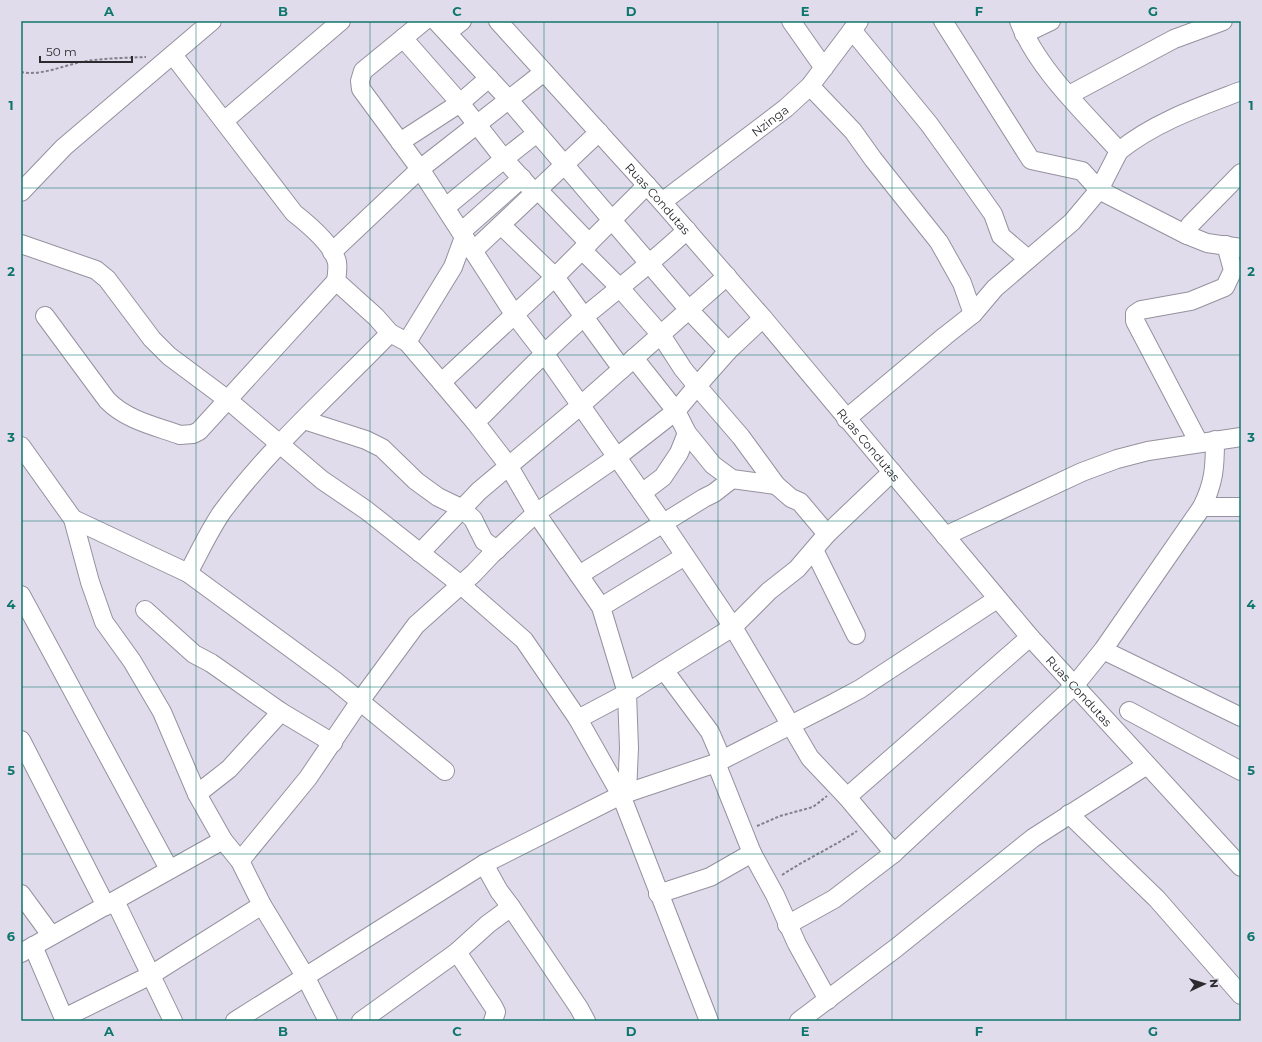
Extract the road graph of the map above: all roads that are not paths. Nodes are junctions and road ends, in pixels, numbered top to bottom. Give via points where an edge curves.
1 (212, 21) edge
2 (342, 21) edge
3 (424, 21) edge
4 (498, 21) edge
5 (791, 21) edge
6 (943, 21) edge
7 (1051, 21) edge
8 (1223, 21) edge
9 (449, 25) edge
10 (855, 25) edge
11 (1022, 27) edge
12 (403, 38) junction
13 (173, 54) junction
14 (824, 68) junction
15 (544, 72) junction
16 (489, 78) junction
17 (810, 86) junction
18 (1241, 91) edge
19 (1069, 95) junction
20 (509, 100) junction
21 (460, 103) junction
22 (224, 121) junction
23 (477, 126) junction
24 (599, 132) junction
25 (537, 133) junction
26 (400, 142) junction
27 (1119, 151) junction
28 (504, 160) junction
29 (564, 165) junction
30 (420, 169) junction
31 (1241, 173) edge
32 (522, 178) junction
33 (647, 185) junction
34 (1099, 190) junction
35 (536, 191) junction
36 (21, 192) edge
37 (662, 202) junction
38 (446, 207) junction
39 (611, 221) junction
40 (501, 225) junction
41 (687, 230) junction
42 (1187, 235) junction
43 (466, 240) junction
44 (21, 244) edge
45 (1234, 246) edge
46 (586, 247) junction
47 (332, 252) junction
48 (1028, 259) junction
49 (649, 265) junction
50 (727, 276) junction
51 (555, 277) junction
52 (336, 281) junction
53 (620, 288) junction
54 (689, 310) junction
55 (514, 314) junction
56 (974, 314) junction
57 (44, 316) dead end
58 (584, 317) junction
59 (764, 318) junction
60 (390, 333) junction
61 (661, 335) junction
62 (407, 342) junction
63 (728, 351) junction
64 (544, 353) junction
65 (628, 364) junction
66 (442, 383) junction
67 (696, 386) junction
68 (228, 400) junction
69 (580, 406) junction
70 (676, 411) junction
71 (846, 419) junction
72 (304, 420) junction
73 (475, 422) junction
74 (687, 433) junction
75 (1241, 437) edge
76 (1207, 442) junction
77 (279, 443) junction
78 (21, 446) edge
79 (617, 457) junction
80 (508, 464) junction
81 (892, 472) junction
82 (732, 479) junction
83 (776, 485) junction
84 (642, 493) junction
85 (1202, 507) junction
86 (1241, 507) edge
87 (461, 508) junction
88 (536, 513) junction
89 (73, 519) junction
90 (663, 523) junction
91 (827, 534) junction
92 (945, 536) junction
93 (497, 550) junction
94 (814, 550) junction
95 (420, 553) junction
96 (685, 556) junction
97 (188, 573) junction
98 (579, 575) junction
99 (461, 586) junction
100 (21, 595) edge
101 (998, 599) junction
102 (601, 607) junction
103 (145, 610) dead end
104 (733, 627) junction
105 (856, 635) dead end
106 (1030, 637) junction
107 (1103, 650) junction
108 (664, 670) junction
109 (1074, 686) junction
110 (627, 692) junction
111 (360, 701) junction
112 (281, 712) junction
113 (1129, 712) dead end
114 (1241, 717) edge
115 (578, 719) junction
116 (790, 724) junction
117 (21, 740) edge
118 (333, 743) junction
119 (719, 762) junction
120 (26, 763) edge
121 (1147, 765) junction
122 (445, 771) dead end
123 (1241, 771) edge
124 (843, 793) junction
125 (197, 794) junction
126 (624, 794) junction
127 (1069, 814) junction
128 (224, 840) junction
129 (752, 853) junction
130 (894, 853) junction
131 (240, 861) junction
132 (484, 864) junction
133 (1241, 867) edge
134 (169, 869) junction
135 (21, 894) edge
136 (658, 894) junction
137 (111, 904) junction
138 (262, 905) junction
139 (511, 907) junction
140 (786, 924) junction
141 (51, 936) junction
142 (27, 950) edge
143 (457, 952) junction
144 (151, 975) junction
145 (305, 976) junction
146 (1241, 995) edge
147 (828, 1000) junction
148 (64, 1020) edge
149 (173, 1021) edge
150 (235, 1021) edge
151 (328, 1021) edge
152 (361, 1021) edge
153 (493, 1021) edge
154 (586, 1021) edge
155 (709, 1021) edge
156 (799, 1021) edge

1 - 13 street
2 - 22 street
3 - 12 street
4 - 15 street, Ruas Condutas
5 - 14 street
6 - 34 street via 1032,160 1082,171
7 - 11 street
8 - 19 street via 1174,39
9 - 16 street
10 - 14 street, Nzinga
10 - 48 street via 993,214 1001,236
11 - 19 street via 1043,62
12 - 21 street
12 - 26 street via 363,71 360,81 361,90
13 - 22 street
13 - 36 street via 64,147
14 - 17 street, Nzinga
15 - 20 street
15 - 24 street, Ruas Condutas
16 - 20 street
16 - 21 street
17 - 37 street, Nzinga via 786,108
17 - 56 street via 853,131 939,242 962,283
18 - 27 street via 1155,127 1133,139
19 - 27 street
20 - 23 street
20 - 25 street
21 - 23 street
21 - 26 street
22 - 47 street via 294,213
23 - 28 street
23 - 30 street
24 - 29 street
24 - 33 street, Ruas Condutas
25 - 28 street
25 - 29 street
26 - 30 street
27 - 34 street
28 - 32 street
28 - 38 street
29 - 35 street
29 - 39 street
30 - 38 street
30 - 47 street
31 - 42 street via 1190,225
32 - 35 street
32 - 43 street
33 - 37 street, Ruas Condutas
33 - 39 street
34 - 42 street
34 - 48 street via 1072,222
35 - 40 street
35 - 46 street
37 - 41 street, Ruas Condutas
38 - 43 street
39 - 46 street
39 - 49 street
40 - 43 street
40 - 51 street
41 - 49 street
41 - 50 street, Ruas Condutas
42 - 45 street via 1207,243
43 - 55 street
43 - 62 street via 453,267
44 - 68 street via 96,270 117,290 152,339 169,356
45 - 76 street via 1232,277 1226,287 1191,301 1140,310 1135,314 1135,321
46 - 51 street
46 - 53 street
47 - 52 street via 337,262
48 - 56 street via 996,288
49 - 53 street
49 - 54 street
50 - 54 street
50 - 59 street, Ruas Condutas
51 - 55 street
51 - 58 street
52 - 60 street
52 - 68 street
53 - 58 street
53 - 61 street
54 - 61 street
54 - 63 street
55 - 64 street
55 - 66 street
56 - 71 street
57 - 68 street via 107,400 115,409 125,414 180,435 193,434 199,432
58 - 64 street
58 - 65 street
59 - 63 street
59 - 71 street, Ruas Condutas
60 - 62 street
60 - 72 street
61 - 65 street
61 - 67 street
62 - 66 street
63 - 67 street
64 - 69 street
64 - 73 street
65 - 69 street
65 - 70 street
66 - 73 street
67 - 70 street
67 - 83 street via 742,437
68 - 77 street
69 - 79 street
69 - 80 street
70 - 74 street
70 - 79 street
71 - 81 street, Ruas Condutas
72 - 77 street
72 - 87 street via 376,444 416,481 438,497
73 - 80 street
74 - 82 street via 714,465
74 - 84 street via 679,453 663,477
75 - 76 street
76 - 85 street via 1214,473 1210,492
76 - 92 street via 1148,451 1103,464
77 - 95 street via 322,480 366,510
77 - 97 street via 223,512
78 - 89 street
79 - 84 street
79 - 88 street
80 - 87 street
80 - 88 street
81 - 91 street
81 - 92 street, Ruas Condutas
82 - 83 street
82 - 90 street via 714,493
83 - 91 street via 804,506
84 - 90 street
85 - 86 street
85 - 107 street
87 - 93 street via 473,519 484,541
87 - 95 street
88 - 93 street
88 - 98 street
89 - 97 street
89 - 125 street via 104,622 132,661 162,712
90 - 96 street
90 - 98 street
91 - 94 street
92 - 101 street, Ruas Condutas
93 - 99 street
94 - 104 street via 797,569 769,591
94 - 105 street
95 - 99 street
96 - 102 street
96 - 104 street
97 - 111 street
98 - 102 street
99 - 111 street via 416,625
99 - 115 street via 524,640
100 - 134 street
101 - 106 street, Ruas Condutas
101 - 116 street via 860,689
102 - 110 street
103 - 112 street via 194,654
104 - 108 street
104 - 116 street
106 - 109 street, Ruas Condutas
106 - 124 street
107 - 109 street
107 - 114 street
108 - 110 street
108 - 119 street via 710,732
109 - 121 street, Ruas Condutas
109 - 130 street
110 - 115 street
110 - 126 street via 630,748
111 - 118 street
111 - 122 street
112 - 118 street
112 - 125 street via 229,769
113 - 123 street
115 - 126 street
116 - 119 street
116 - 124 street via 810,758
117 - 120 street
118 - 131 street via 308,778
119 - 126 street
119 - 129 street
120 - 137 street
121 - 127 street
121 - 133 street, Ruas Condutas
124 - 130 street
125 - 128 street
126 - 132 street
126 - 136 street
127 - 146 street via 1158,899
127 - 147 street via 1033,838
128 - 131 street
128 - 134 street
129 - 136 street via 710,877
129 - 140 street via 769,883
130 - 140 street via 834,899
131 - 138 street
132 - 139 street
132 - 145 street
134 - 137 street
135 - 141 street
136 - 155 street
137 - 141 street
137 - 144 street
138 - 144 street
138 - 145 street
139 - 143 street
139 - 154 street via 580,1008
140 - 147 street
141 - 142 street
142 - 148 street
143 - 152 street
143 - 153 street via 493,1006 496,1012
144 - 148 street
144 - 149 street
145 - 150 street
145 - 151 street
147 - 156 street

